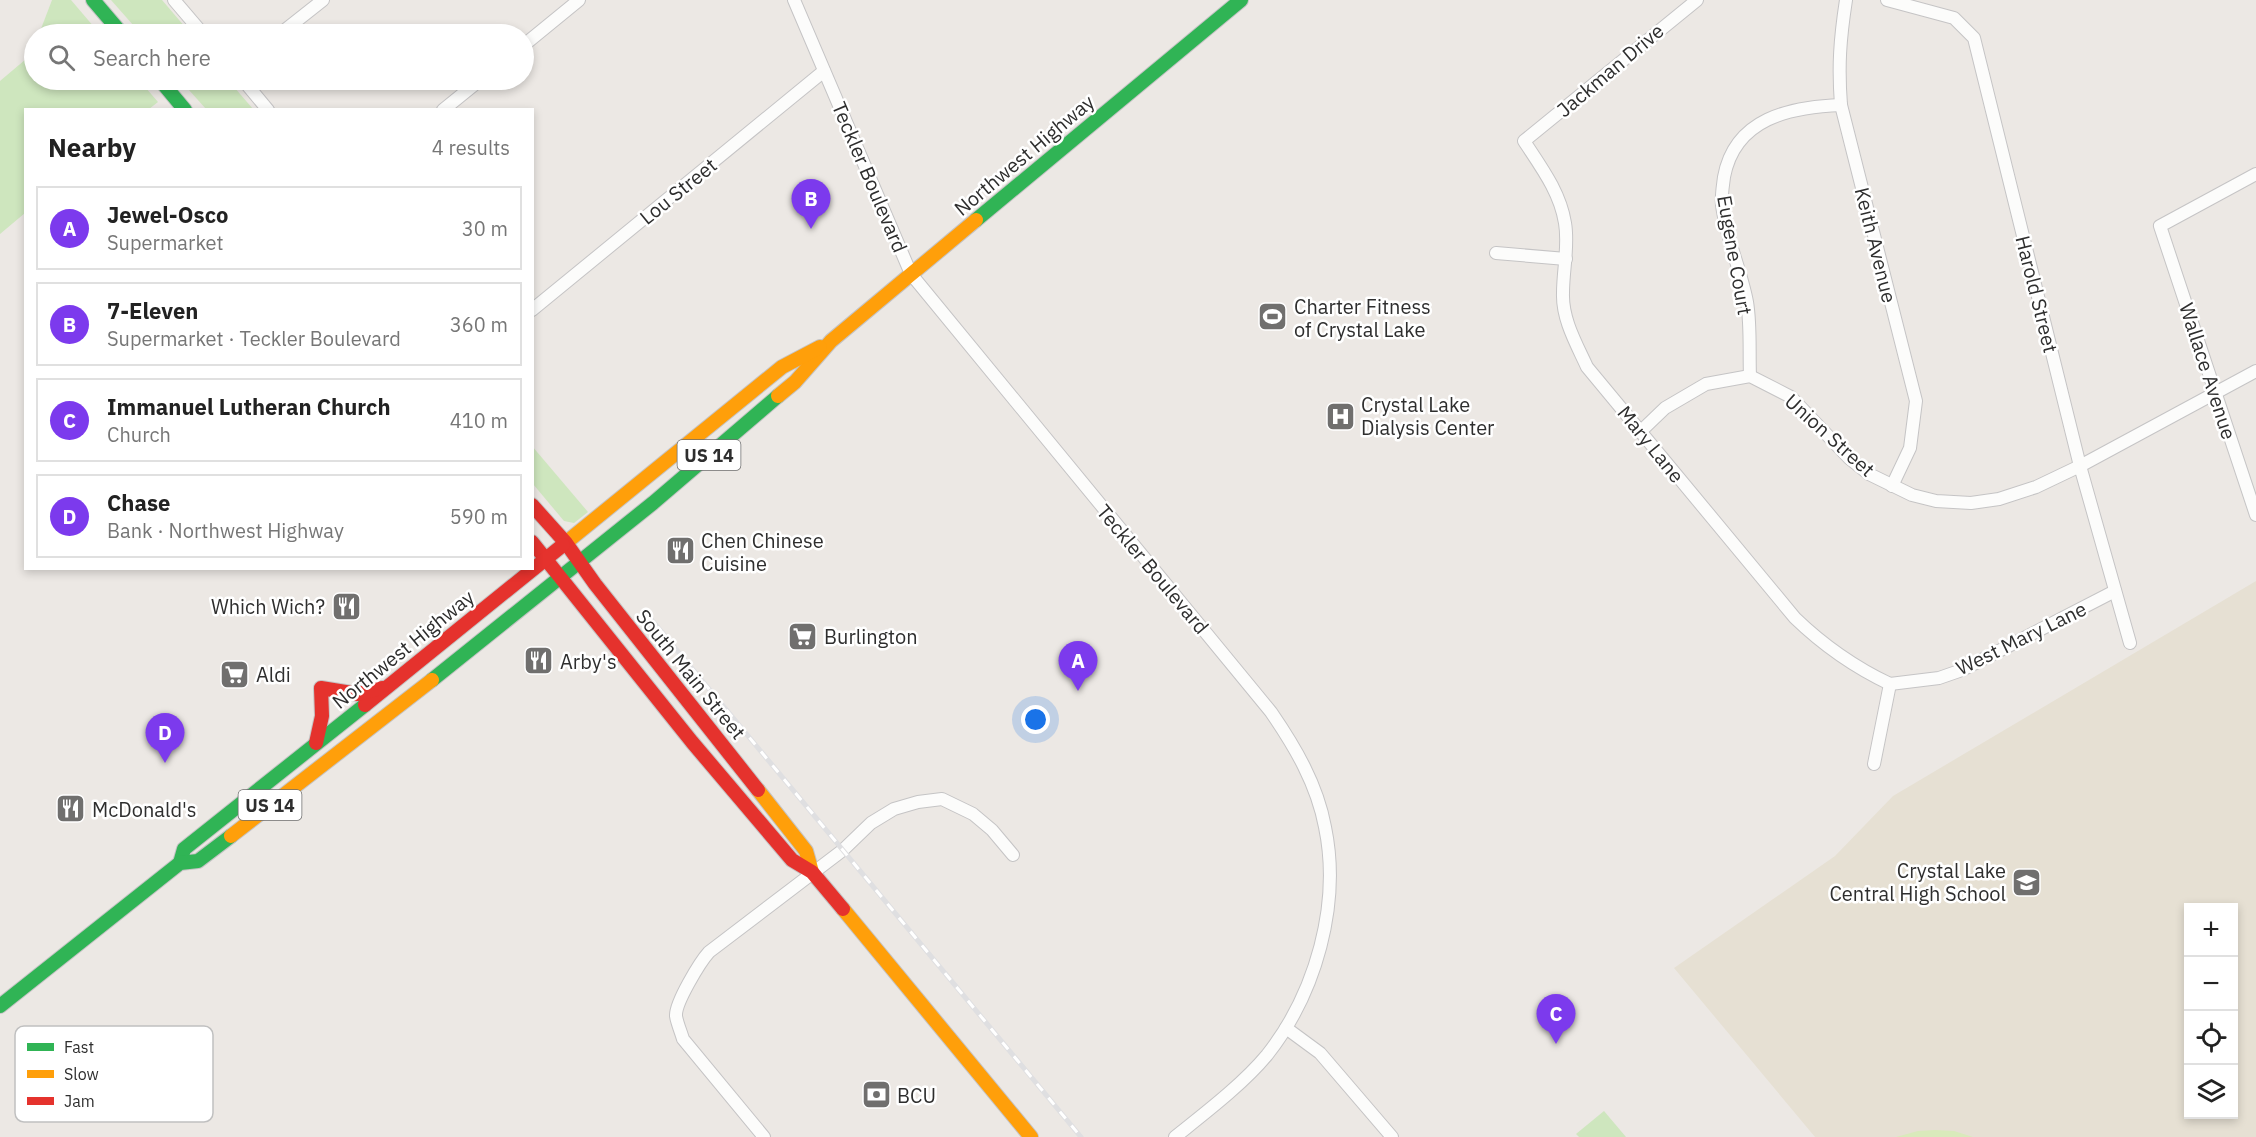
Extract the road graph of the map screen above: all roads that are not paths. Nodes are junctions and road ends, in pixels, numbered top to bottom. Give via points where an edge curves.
1 (93, 0) edge
2 (174, 0) edge
3 (323, 0) edge
4 (579, 0) edge
5 (794, 0) edge
6 (1241, 0) edge
7 (1697, 0) edge
8 (1846, 0) edge
9 (1887, 0) edge
10 (113, 24) edge
11 (194, 24) edge
12 (293, 24) edge
13 (534, 37) edge
14 (824, 70) junction
15 (168, 90) edge
16 (251, 90) edge
17 (468, 90) edge
18 (1841, 105) junction
19 (183, 108) edge
20 (266, 108) edge
21 (445, 108) edge
22 (1524, 141) joint
23 (2256, 174) edge
24 (1496, 253) dead end
25 (1566, 259) junction
26 (911, 274) junction
27 (534, 308) edge
28 (831, 341) junction
29 (2256, 371) edge
30 (1750, 376) junction
31 (2215, 392) junction
32 (1640, 432) junction
33 (2080, 466) junction
34 (1892, 486) junction
35 (534, 507) edge
36 (2256, 515) edge
37 (566, 543) junction
38 (534, 544) edge
39 (546, 558) junction
40 (579, 561) junction
41 (534, 568) edge
42 (531, 570) edge
43 (560, 577) junction
44 (2115, 591) junction
45 (2130, 644) dead end
46 (1890, 684) junction
47 (390, 685) junction
48 (316, 743) junction
49 (1874, 764) dead end
50 (1013, 855) dead end
51 (180, 863) junction
52 (812, 872) junction
53 (0, 1006) edge
54 (1286, 1028) junction
55 (764, 1137) edge
56 (1031, 1137) edge
57 (1175, 1137) edge
58 (1392, 1137) edge

1 - 10 main road
2 - 11 street
3 - 12 street
4 - 13 street
5 - 14 street, Teckler Boulevard
6 - 26 main road, Northwest Highway / US 14
7 - 22 street, Jackman Drive
8 - 18 street, Keith Avenue via 1839,47
9 - 33 street, Harold Street via 1954,18 1974,38
14 - 26 street, Teckler Boulevard
14 - 27 street, Lou Street
15 - 19 main road
16 - 20 street
17 - 21 street
18 - 30 street, Eugene Court via 1795,110 1764,120 1742,138 1726,165 1722,204 1747,303
18 - 34 street, Keith Avenue via 1916,401 1910,448
22 - 25 street, Mary Lane via 1560,202 1566,225
23 - 31 street, Wallace Avenue via 2160,226
24 - 25 street
25 - 32 street, Mary Lane via 1562,294 1568,326 1587,367
26 - 28 main road, Northwest Highway / US 14
26 - 54 street, Teckler Boulevard via 1234,665 1296,749 1326,826 1330,866 1322,943 1310,982
28 - 37 main road, Northwest Highway / US 14 via 782,367
28 - 40 main road, Northwest Highway / US 14 via 795,382
29 - 31 street, Union Street
30 - 32 street via 1706,384 1665,408
30 - 34 street, Union Street via 1791,397 1849,458
31 - 33 street, Union Street
31 - 36 street, Wallace Avenue
32 - 46 street, Mary Lane via 1795,618 1837,654
33 - 34 street, Union Street via 2036,487 1971,503 1936,501
33 - 44 street, Harold Street
35 - 37 main road, South Main Street
37 - 39 main road, Northwest Highway / US 14
37 - 40 main road, South Main Street
38 - 39 main road, South Main Street
39 - 41 main road, Northwest Highway / US 14
39 - 43 main road, South Main Street
40 - 43 main road, Northwest Highway / US 14
40 - 52 main road, South Main Street via 806,851
42 - 47 main road, Northwest Highway / US 14
43 - 51 main road, Northwest Highway / US 14 via 198,861
43 - 52 main road, South Main Street via 792,860
44 - 45 street, Harold Street
44 - 46 street, West Mary Lane via 1962,670 1939,678
46 - 49 street
47 - 48 main road, Northwest Highway / US 14
47 - 48 main road via 352,695 321,688
48 - 51 main road, Northwest Highway / US 14 via 184,849
50 - 52 street via 973,813 942,799 894,809
51 - 53 main road, Northwest Highway / US 14
52 - 55 street via 709,951 693,974 676,1014 683,1039
52 - 56 main road, South Main Street
54 - 57 street, Teckler Boulevard via 1266,1056
54 - 58 street via 1320,1053

